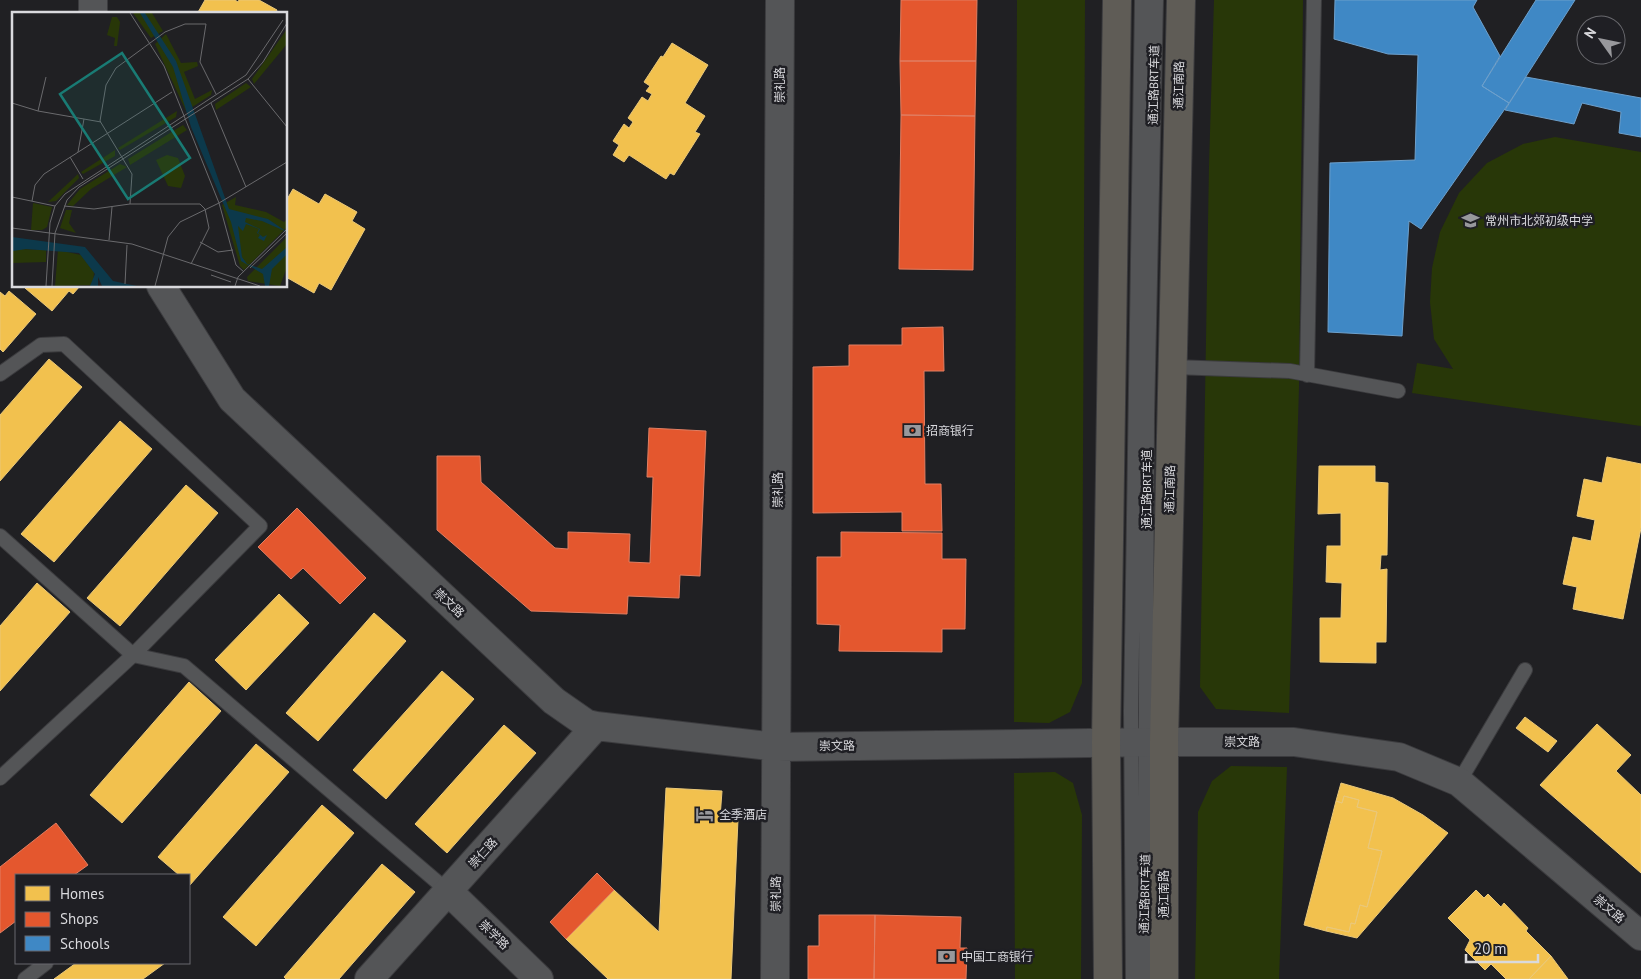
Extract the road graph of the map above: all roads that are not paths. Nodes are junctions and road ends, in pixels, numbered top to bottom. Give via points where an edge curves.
1 (780, 0) edge
2 (1117, 0) edge
3 (1142, 0) edge
4 (1156, 0) edge
5 (1181, 0) edge
6 (1314, 0) edge
7 (162, 288) edge
8 (1173, 367) junction
9 (0, 374) edge
10 (1307, 375) junction
11 (1398, 391) dead end
12 (0, 536) edge
13 (133, 654) junction
14 (1526, 670) dead end
15 (596, 726) junction
16 (1137, 743) junction
17 (777, 747) junction
18 (3, 771) edge
19 (1459, 782) junction
20 (449, 892) junction
21 (1641, 936) edge
22 (45, 964) edge
23 (25, 979) edge
24 (369, 979) edge
25 (539, 979) edge
26 (775, 979) edge
27 (1108, 979) edge
28 (1133, 979) edge
29 (1145, 979) edge
30 (1164, 979) edge

1 - 17 street, 崇礼路
2 - 16 main road, 通江南路
3 - 16 lane, 通江路BRT车道
4 - 16 lane, 通江路BRT车道
5 - 8 main road, 通江南路
6 - 10 lane
7 - 15 street, 崇文路 via 232,399 554,701 587,724
8 - 10 lane via 1290,371
8 - 16 main road, 通江南路
9 - 13 lane via 41,345 64,344 260,526
10 - 11 lane
12 - 13 lane
13 - 18 lane
13 - 20 lane via 184,666
14 - 19 lane
15 - 17 street, 崇文路
15 - 20 street, 崇仁路
16 - 17 street, 崇文路
16 - 19 street, 崇文路 via 1294,742 1399,757
16 - 27 main road, 通江南路
16 - 28 lane, 通江路BRT车道
16 - 29 lane, 通江路BRT车道
16 - 30 main road, 通江南路
17 - 26 street, 崇礼路
19 - 21 street, 崇文路
20 - 24 street, 崇仁路
20 - 25 street, 崇学路
22 - 23 lane

